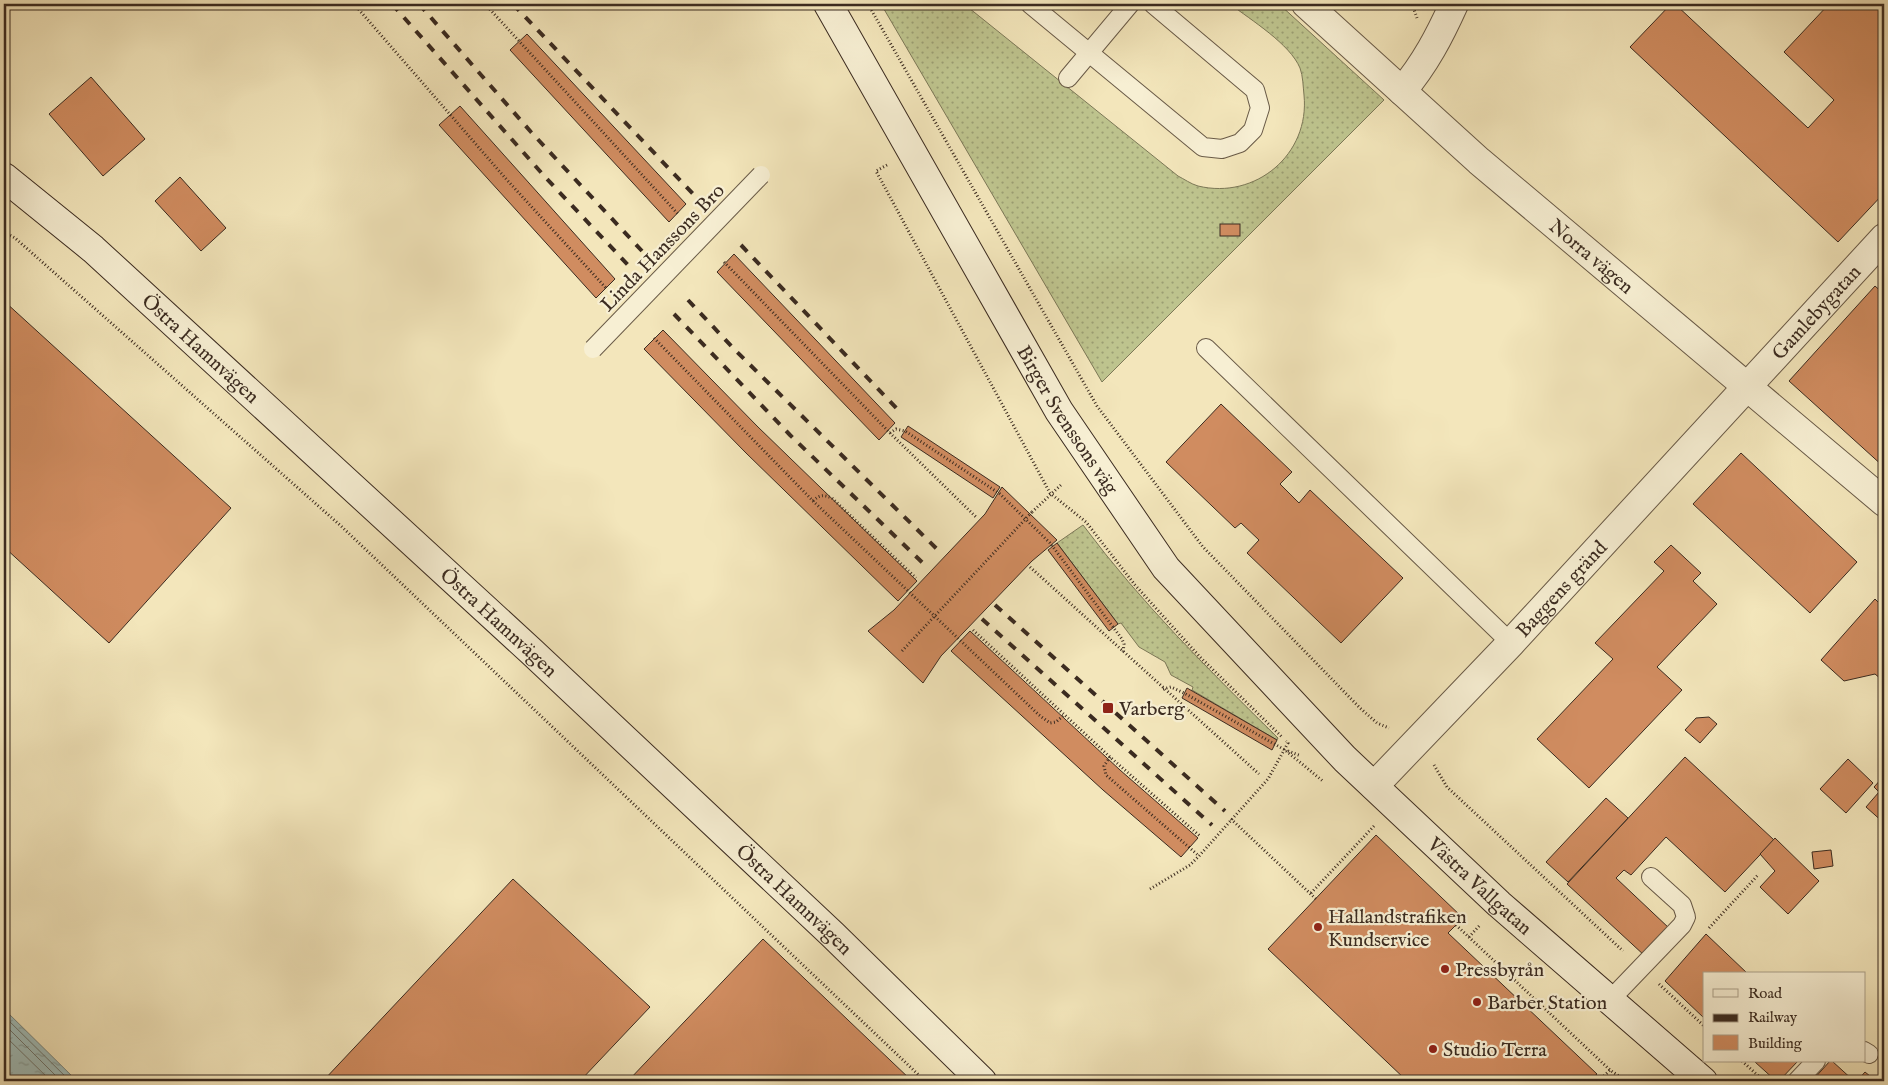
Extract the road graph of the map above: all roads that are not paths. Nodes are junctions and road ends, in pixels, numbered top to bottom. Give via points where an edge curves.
1 (828, 4) edge
2 (1030, 4) edge
3 (1130, 4) edge
4 (1153, 4) edge
5 (1306, 4) edge
6 (1454, 4) edge
7 (1089, 53) junction
8 (1068, 78) dead end
9 (1402, 91) junction
10 (761, 175) dead end
11 (4, 177) edge
12 (1884, 238) edge
13 (1206, 348) dead end
14 (594, 349) dead end
15 (1746, 387) junction
16 (1884, 502) edge
17 (1511, 643) junction
18 (1374, 786) junction
19 (1651, 877) dead end
20 (1610, 1000) junction
21 (1815, 1062) edge
22 (982, 1081) edge
23 (1703, 1081) edge
24 (1797, 1081) edge

1 - 18 street, Birger Svenssons väg via 1059,411 1166,568 1339,753
2 - 7 lane
3 - 7 lane
4 - 7 lane via 1255,90 1260,108 1253,130 1240,143 1222,149 1203,147
5 - 9 street, Norra vägen
6 - 9 street via 1438,40 1420,70
7 - 8 lane
9 - 15 street, Norra vägen via 1479,161
10 - 14 lane, Linda Hanssons Bro, bridge
11 - 22 street, Östra Hamnvägen via 93,249 532,652 833,935
12 - 15 street, Gamlebygatan
13 - 17 lane
15 - 16 street, Norra vägen
15 - 17 street, Baggens gränd
17 - 18 street, Baggens gränd
18 - 20 street, Västra Vallgatan via 1499,904
19 - 20 lane via 1682,905 1686,917
20 - 23 street, Västra Vallgatan
21 - 24 lane

